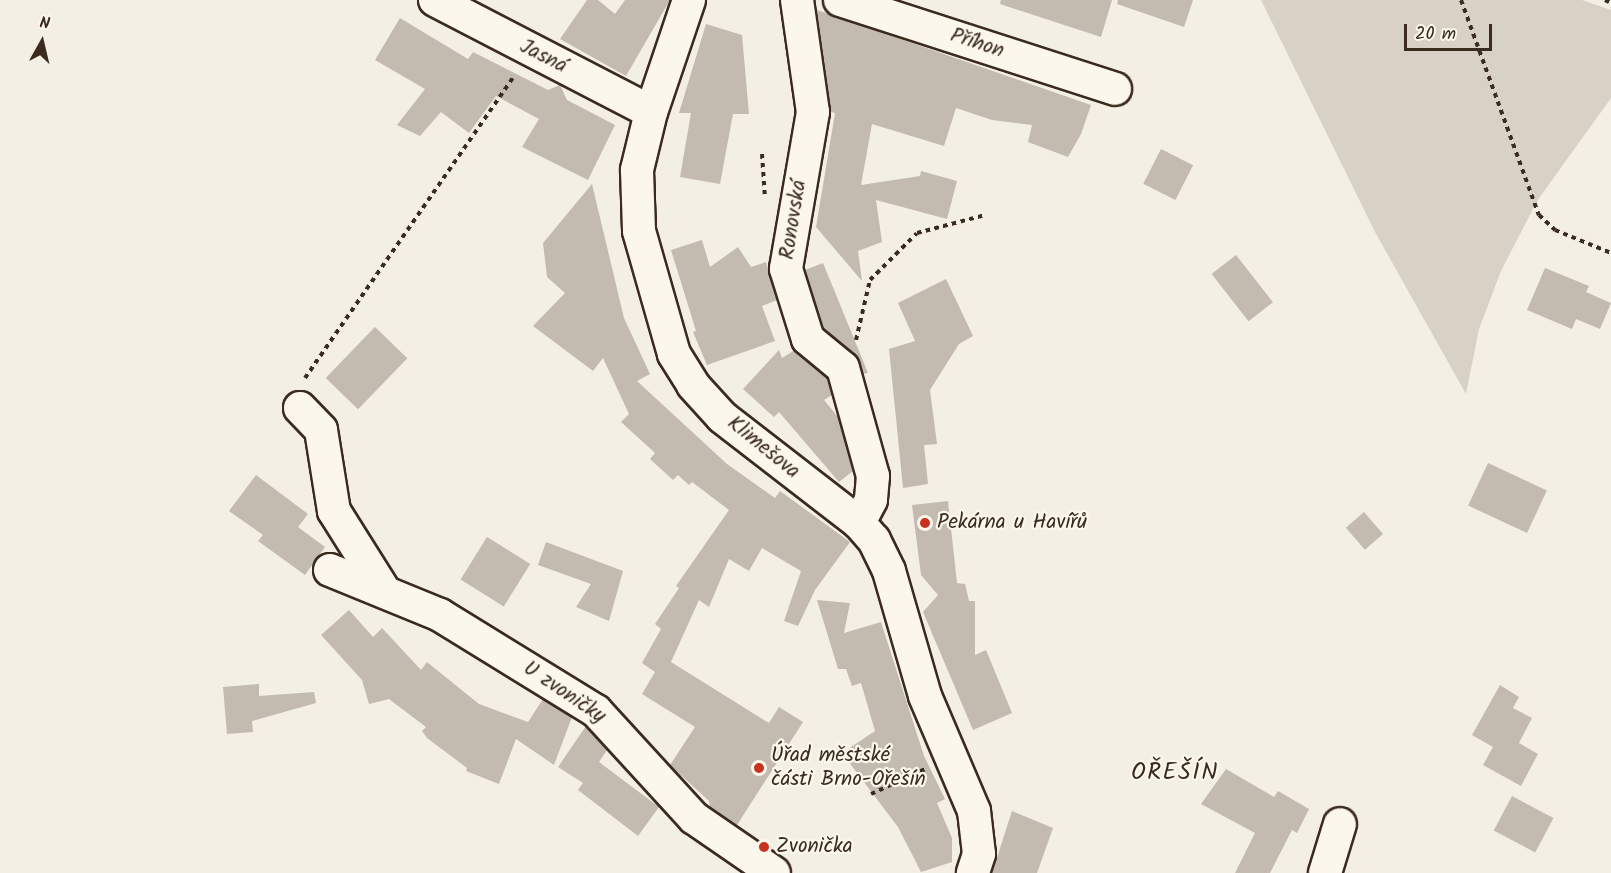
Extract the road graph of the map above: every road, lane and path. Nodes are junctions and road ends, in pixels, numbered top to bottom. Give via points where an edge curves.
1 (435, 0) edge
2 (689, 0) edge
3 (797, 0) edge
4 (840, 0) edge
5 (1461, 0) edge
6 (1605, 0) edge
7 (1611, 3) edge
8 (531, 51) junction
9 (1115, 89) dead end
10 (651, 112) junction
11 (985, 214) dead end
12 (1611, 253) edge
13 (829, 354) junction
14 (300, 408) joint
15 (859, 523) junction
16 (330, 570) dead end
17 (385, 592) junction
18 (951, 757) junction
19 (871, 794) dead end
20 (1340, 824) dead end
21 (774, 873) edge
22 (973, 873) edge
23 (1325, 873) edge

1 - 8 street, Jasná
2 - 10 street, Klimešova
3 - 13 street, Ronovská via 813,112 786,269 791,296 808,339
4 - 9 street, Příhon
5 - 12 path via 1539,215 1555,230
6 - 7 path
8 - 10 street, Jasná
8 - 14 path via 289,400
10 - 15 street, Klimešova via 637,170 637,214 650,279 674,354 693,385 722,417
11 - 13 path via 917,233 870,280 859,338
13 - 15 street, Ronovská via 843,368 873,476 871,500
14 - 17 street via 321,430 334,511
15 - 18 street, Klimešova via 874,540 889,571 925,696
16 - 17 street, U zvoničky
17 - 21 street, U zvoničky via 440,615 596,711 694,818
18 - 19 path
18 - 22 street, Klimešova via 978,830 979,854
20 - 23 street

